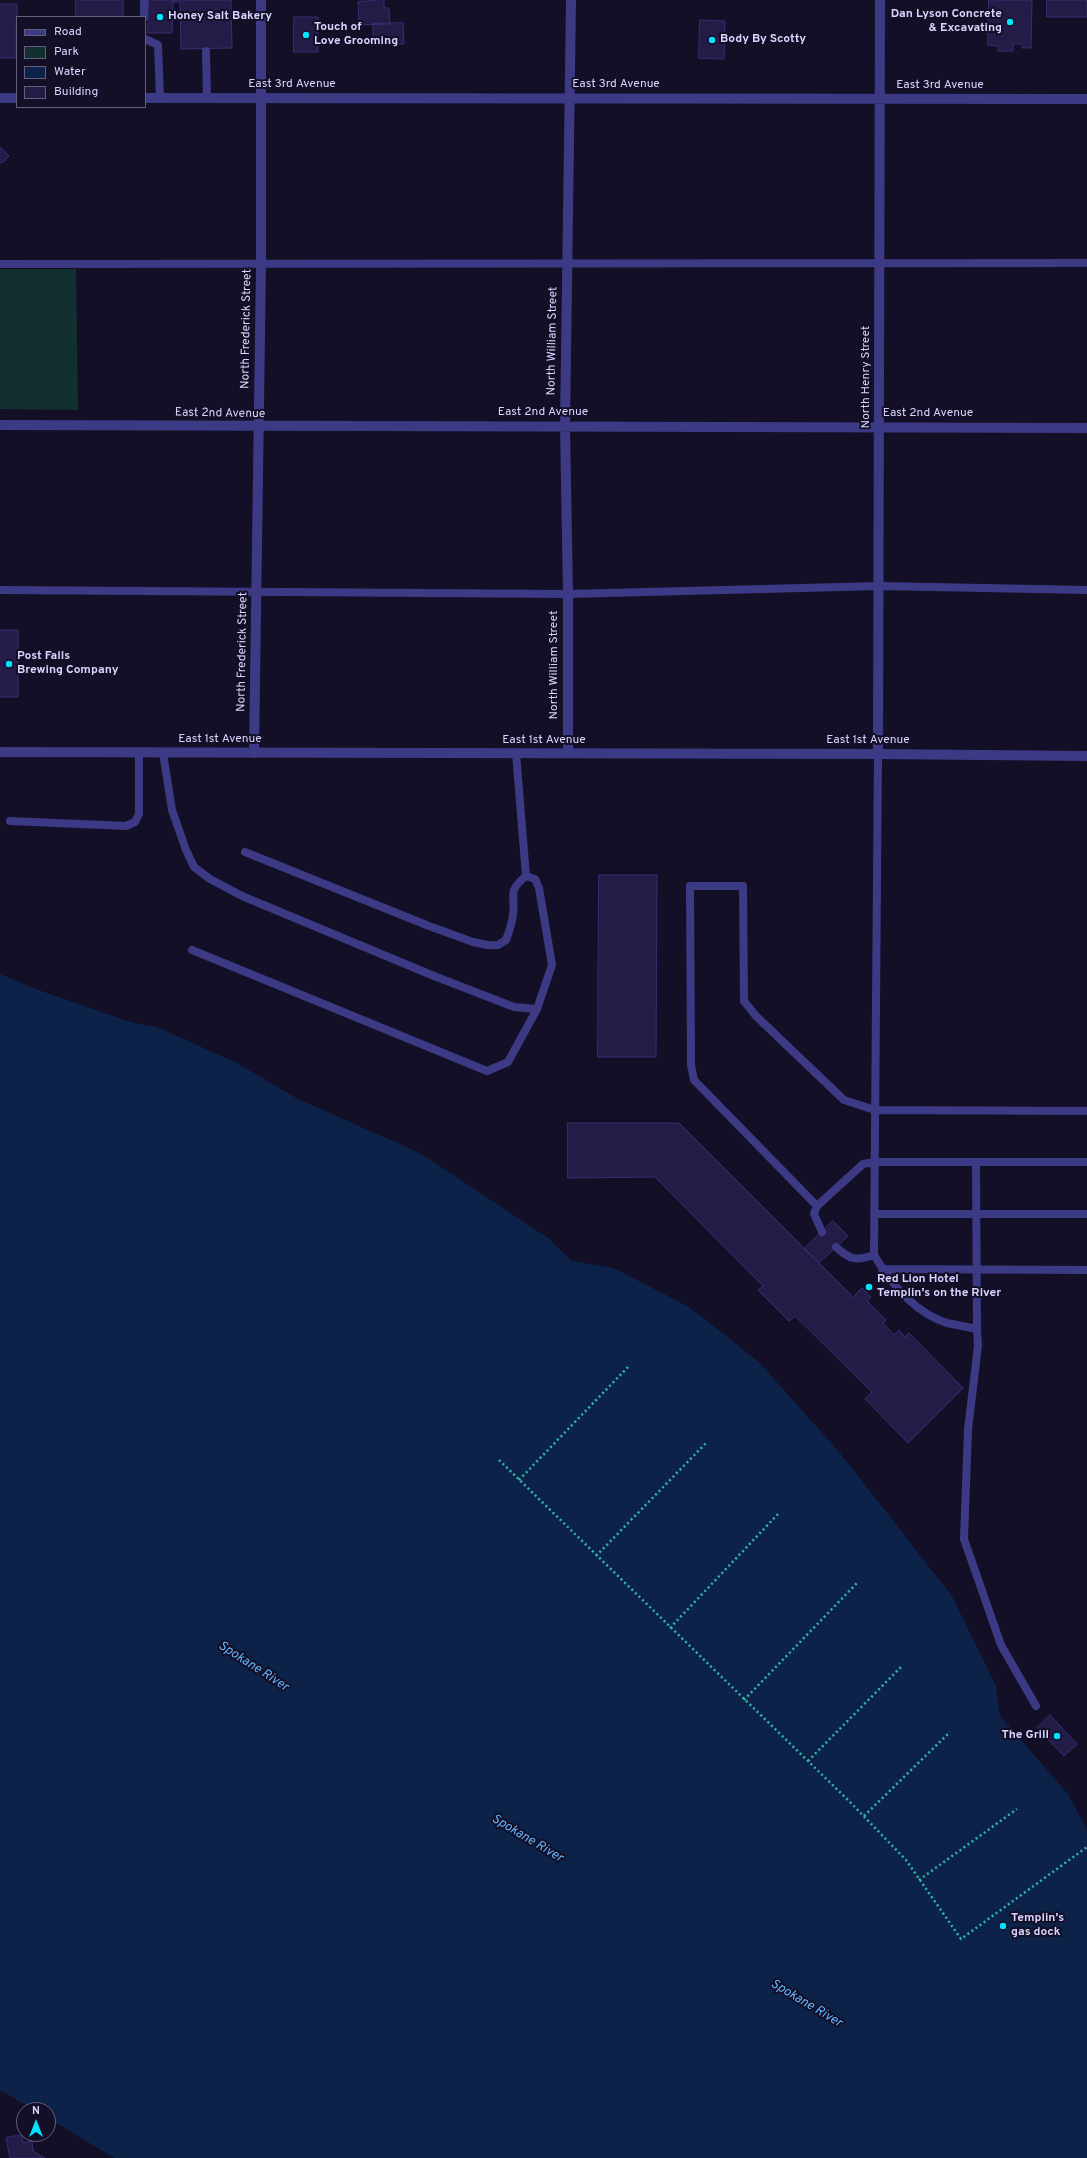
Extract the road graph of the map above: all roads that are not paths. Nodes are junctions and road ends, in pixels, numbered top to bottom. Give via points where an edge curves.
1 (144, 0) edge
2 (261, 0) edge
3 (571, 0) edge
4 (880, 0) edge
5 (144, 16) edge
6 (146, 39) edge
7 (206, 51) dead end
8 (0, 98) edge
9 (16, 98) edge
10 (146, 98) edge
11 (160, 98) junction
12 (207, 98) junction
13 (261, 98) junction
14 (570, 98) junction
15 (880, 99) junction
16 (1087, 99) edge
17 (879, 262) junction
18 (1087, 262) edge
19 (0, 264) edge
20 (566, 264) junction
21 (261, 265) junction
22 (0, 425) edge
23 (565, 426) junction
24 (880, 426) junction
25 (259, 427) junction
26 (1087, 428) edge
27 (880, 586) junction
28 (0, 590) edge
29 (1087, 590) edge
30 (257, 593) junction
31 (568, 594) junction
32 (0, 752) edge
33 (139, 753) junction
34 (162, 753) junction
35 (254, 754) junction
36 (516, 754) junction
37 (568, 754) junction
38 (878, 754) junction
39 (1087, 756) edge
40 (10, 821) dead end
41 (245, 852) dead end
42 (526, 876) junction
43 (192, 950) dead end
44 (537, 1009) junction
45 (875, 1110) junction
46 (1087, 1111) edge
47 (875, 1162) junction
48 (976, 1162) junction
49 (1087, 1162) edge
50 (817, 1206) junction
51 (874, 1214) junction
52 (976, 1214) junction
53 (1087, 1214) edge
54 (822, 1232) dead end
55 (836, 1247) dead end
56 (874, 1255) junction
57 (882, 1269) junction
58 (977, 1269) junction
59 (1087, 1270) edge
60 (977, 1329) junction
61 (1036, 1706) dead end

1 - 5 lane
2 - 13 street, North Frederick Street
3 - 14 street, North William Street
4 - 15 street, North Henry Street
6 - 11 lane via 158,45
7 - 12 lane
8 - 9 street
10 - 11 street, East 3rd Avenue
11 - 12 street, East 3rd Avenue
12 - 13 street, East 3rd Avenue
13 - 14 street, East 3rd Avenue
13 - 21 street, North Frederick Street
14 - 15 street, East 3rd Avenue
14 - 20 street, North William Street
15 - 16 street, East 3rd Avenue
15 - 17 street, North Henry Street
17 - 18 lane
17 - 20 lane
17 - 24 street, North Henry Street
19 - 21 lane
20 - 21 lane
20 - 23 street, North William Street
21 - 25 street, North Frederick Street
22 - 25 street, East 2nd Avenue
23 - 24 street, East 2nd Avenue
23 - 25 street, East 2nd Avenue
23 - 31 street, North William Street
24 - 26 street, East 2nd Avenue
24 - 27 street, North Henry Street
25 - 30 street, North Frederick Street
27 - 29 lane
27 - 31 lane
27 - 38 street, North Henry Street
28 - 30 lane
30 - 31 lane
30 - 35 street, North Frederick Street
31 - 37 street, North William Street
32 - 33 street, East 1st Avenue
33 - 34 street, East 1st Avenue
33 - 40 lane via 139,814 135,822 126,826
34 - 35 street, East 1st Avenue
34 - 44 lane via 172,810 186,850 194,867 210,879 242,896 434,976 514,1007
35 - 36 street, East 1st Avenue
36 - 37 street, East 1st Avenue
36 - 42 lane
37 - 38 street, East 1st Avenue
38 - 39 street, East 1st Avenue
38 - 45 lane
41 - 42 lane via 428,926 487,945 498,945 506,940 513,914 513,891 516,884
42 - 44 lane via 535,879 539,888 552,965
43 - 44 lane via 487,1071 508,1062
45 - 46 lane
45 - 47 lane
45 - 50 lane via 844,1100 756,1016 744,1001 743,886 690,886 691,1065 694,1080
47 - 48 lane
47 - 50 lane via 863,1164
47 - 51 lane
48 - 49 lane
48 - 52 lane
50 - 54 lane via 814,1214
51 - 52 lane
51 - 56 lane
52 - 53 lane
52 - 58 lane
55 - 56 lane via 846,1256 860,1260
56 - 57 lane
57 - 58 lane
57 - 60 lane via 917,1307 946,1322
58 - 59 lane
58 - 60 lane
60 - 61 lane via 978,1345 968,1430 964,1539 1001,1645

